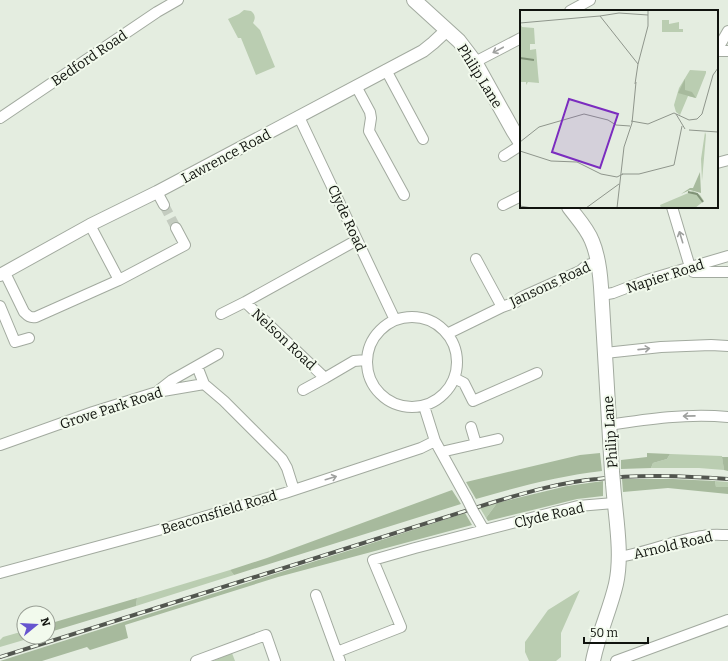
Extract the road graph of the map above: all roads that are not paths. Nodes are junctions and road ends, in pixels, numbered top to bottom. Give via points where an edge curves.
1 (178, 0) edge
2 (414, 0) edge
3 (590, 0) edge
4 (572, 10) edge
5 (447, 30) junction
6 (728, 31) edge
7 (520, 39) edge
8 (718, 48) edge
9 (718, 50) edge
10 (728, 52) edge
11 (475, 62) junction
12 (386, 70) junction
13 (356, 86) junction
14 (300, 117) junction
15 (0, 118) edge
16 (519, 137) edge
17 (423, 139) dead end
18 (504, 156) dead end
19 (728, 160) edge
20 (718, 163) edge
21 (157, 192) junction
22 (404, 195) dead end
23 (520, 196) edge
24 (164, 205) tunnel mouth
25 (503, 205) dead end
26 (570, 208) edge
27 (672, 208) edge
28 (90, 225) junction
29 (176, 228) tunnel mouth
30 (357, 240) junction
31 (725, 257) edge
32 (476, 259) dead end
33 (598, 262) junction
34 (690, 267) junction
35 (726, 272) edge
36 (2, 274) edge
37 (119, 280) junction
38 (602, 295) junction
39 (245, 302) junction
40 (0, 306) edge
41 (502, 307) junction
42 (221, 314) dead end
43 (395, 320) junction
44 (447, 334) junction
45 (29, 338) dead end
46 (728, 346) edge
47 (605, 352) junction
48 (218, 354) dead end
49 (366, 360) junction
50 (197, 366) junction
51 (537, 373) dead end
52 (325, 378) junction
53 (454, 378) junction
54 (204, 384) junction
55 (303, 390) dead end
56 (157, 392) junction
57 (424, 406) junction
58 (728, 417) edge
59 (609, 425) junction
60 (470, 427) dead end
61 (498, 439) dead end
62 (435, 441) junction
63 (476, 444) junction
64 (0, 445) edge
65 (441, 452) junction
66 (294, 490) junction
67 (614, 504) junction
68 (484, 530) junction
69 (728, 535) edge
70 (618, 557) junction
71 (0, 573) edge
72 (316, 595) dead end
73 (728, 620) edge
74 (339, 657) edge
75 (196, 661) edge
76 (275, 661) edge
77 (593, 661) edge
78 (616, 661) edge

1 - 15 street, Bedford Road
2 - 5 main road, Philip Lane
3 - 4 street
5 - 11 main road, Philip Lane
5 - 12 street, Lawrence Road via 422,51
6 - 8 street
7 -> 11 street
9 - 10 street
11 - 16 main road, Philip Lane
12 - 13 street, Lawrence Road
12 - 17 street
13 - 14 street, Lawrence Road
13 - 22 street via 370,112 369,131
14 - 21 street, Lawrence Road
14 - 30 street, Clyde Road
16 - 18 street
19 - 20 street
21 - 24 street
21 - 28 street, Lawrence Road
23 - 25 street
26 - 33 main road, Philip Lane via 592,240
34 -> 27 street
28 - 36 street, Lawrence Road
28 - 37 street
29 - 37 street via 185,245
30 - 39 street
30 - 43 street, Clyde Road
31 - 34 street, Napier Road
31 - 35 street
32 - 41 street, Jansons Road
33 - 38 main road, Philip Lane
33 - 41 street, Jansons Road
34 - 35 street via 693,272
34 - 38 street, Napier Road
36 - 37 street via 24,312 32,318
38 - 47 main road, Philip Lane
39 - 42 street
39 - 52 street, Nelson Road
40 - 45 street via 15,342
41 - 44 street, Jansons Road
43 - 44 street via 423,318 436,324
43 - 49 street via 386,324 376,334 369,346
44 - 53 street via 456,354
47 -> 46 street via 661,347
47 - 59 main road, Philip Lane
48 - 50 street
49 - 52 street, Nelson Road via 354,361
49 - 57 street via 372,383 384,397 405,407
50 - 54 street
50 - 56 street
51 - 53 street via 473,401 464,383
52 - 55 street
53 - 57 street via 440,397
54 - 56 street, Grove Park Road
54 - 66 street via 282,459
56 - 64 street, Grove Park Road
57 - 62 street
58 -> 59 street via 670,417
59 - 67 main road, Philip Lane, bridge
60 - 63 street
61 - 63 street
62 - 65 street
66 -> 62 street, Beaconsfield Road
63 - 65 street
65 - 68 street, bridge
66 - 71 street, Beaconsfield Road
67 - 68 street, Clyde Road via 578,506
67 - 70 main road, Philip Lane
68 - 74 street, Clyde Road via 373,560 401,627
69 - 70 street, Arnold Road via 704,535
70 - 77 main road, Philip Lane via 612,601
72 - 74 street
73 - 78 street
75 - 76 street via 266,635

